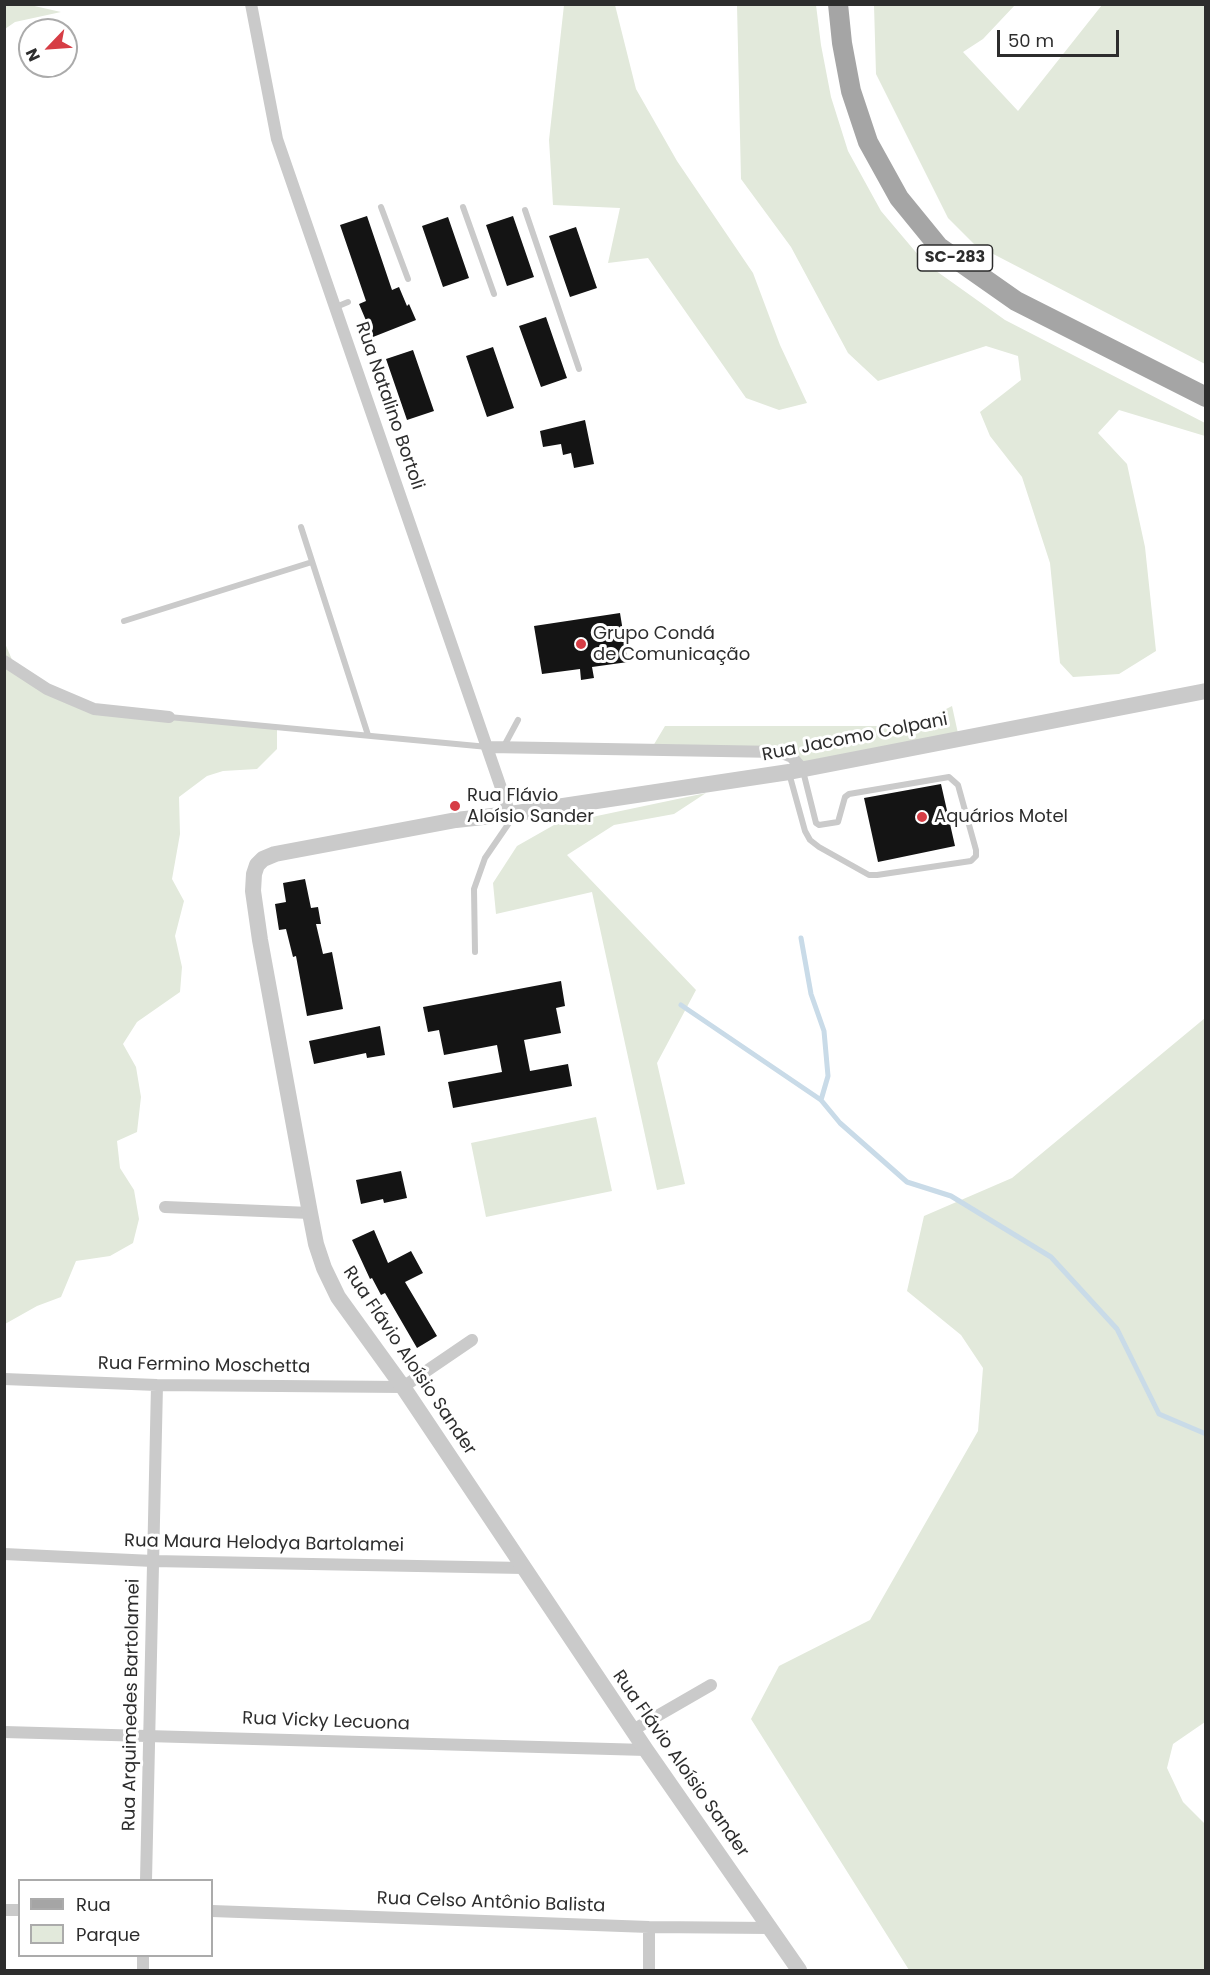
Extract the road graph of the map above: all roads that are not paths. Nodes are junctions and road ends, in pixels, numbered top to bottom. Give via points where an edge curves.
1 (251, 4) edge
2 (838, 4) edge
3 (381, 207) dead end
4 (463, 207) dead end
5 (525, 210) dead end
6 (408, 279) dead end
7 (494, 294) dead end
8 (348, 302) dead end
9 (336, 307) junction
10 (579, 369) dead end
11 (1206, 397) edge
12 (301, 527) dead end
13 (312, 562) junction
14 (124, 621) dead end
15 (4, 661) edge
16 (1206, 691) edge
17 (169, 717) joint
18 (518, 720) dead end
19 (368, 735) junction
20 (489, 747) junction
21 (503, 748) junction
22 (796, 771) junction
23 (510, 814) junction
24 (475, 952) dead end
25 (165, 1207) dead end
26 (310, 1213) junction
27 (472, 1340) dead end
28 (4, 1379) edge
29 (158, 1386) junction
30 (403, 1387) junction
31 (4, 1554) edge
32 (153, 1561) junction
33 (523, 1568) junction
34 (711, 1685) dead end
35 (633, 1730) junction
36 (4, 1732) edge
37 (149, 1735) junction
38 (646, 1750) junction
39 (146, 1879) edge
40 (213, 1911) edge
41 (649, 1927) junction
42 (770, 1928) junction
43 (649, 1971) edge
44 (800, 1971) edge

1 - 9 street, Rua Natalino Bortoli via 277,139
2 - 11 main road, SC-283 via 851,91 868,142 899,198 939,247 1016,301
3 - 6 lane
4 - 7 lane
5 - 10 lane
8 - 9 lane
9 - 20 street, Rua Natalino Bortoli
12 - 13 lane
13 - 14 lane
13 - 19 lane
15 - 17 street via 47,689 94,709
16 - 22 street, Rua Jacomo Colpani
17 - 19 lane
18 - 21 lane
19 - 20 lane
20 - 21 street
20 - 23 street, Rua Natalino Bortoli
21 - 22 street via 779,752 792,757
22 - 22 lane via 805,831 810,840 869,874 971,861 976,856 958,785 949,777 849,794 844,797 838,822 819,825
22 - 23 street, Rua Jacomo Colpani
23 - 24 lane via 485,858 474,889
23 - 26 street, Rua Flávio Aloísio Sander via 456,820 275,854 257,865 253,891 260,940
25 - 26 street
26 - 30 street, Rua Flávio Aloísio Sander via 324,1269 338,1297
27 - 30 street
28 - 29 street, Rua Fermino Moschetta
29 - 30 street, Rua Fermino Moschetta
29 - 32 street, Rua Arquimedes Bartolamei
30 - 33 street, Rua Flávio Aloísio Sander
31 - 32 street, Rua Maura Helodya Bartolamei
32 - 33 street, Rua Maura Helodya Bartolamei
32 - 37 street, Rua Arquimedes Bartolamei
33 - 35 street, Rua Flávio Aloísio Sander
34 - 35 street
35 - 38 street, Rua Flávio Aloísio Sander
36 - 37 street, Rua Vicky Lecuona
37 - 38 street, Rua Vicky Lecuona
37 - 39 street, Rua Arquimedes Bartolamei
38 - 42 street, Rua Flávio Aloísio Sander
40 - 41 street, Rua Celso Antônio Balista
41 - 42 street, Rua Celso Antônio Balista
41 - 43 street
42 - 44 street, Rua Flávio Aloísio Sander

